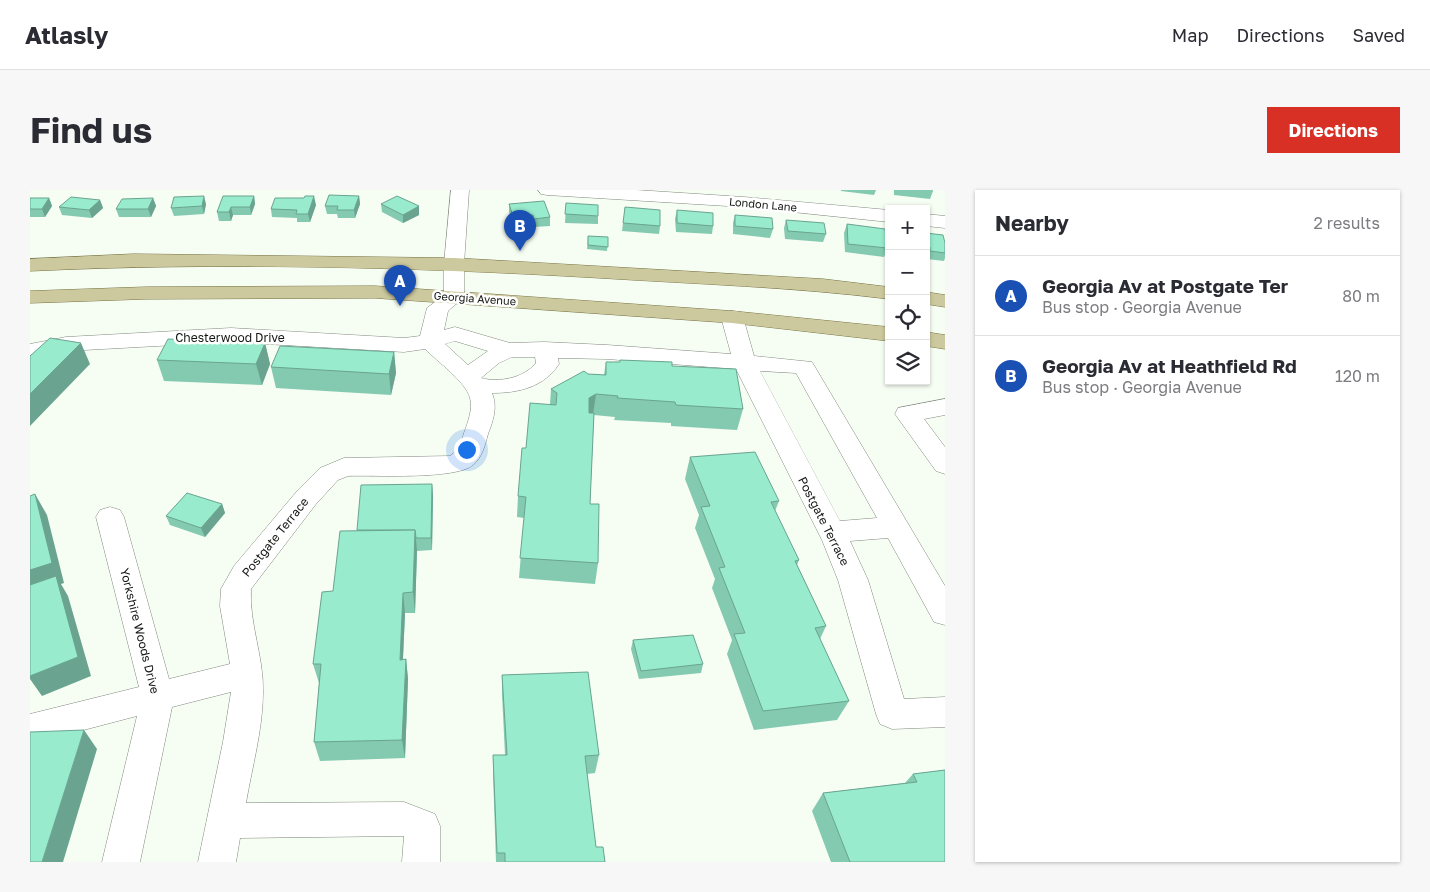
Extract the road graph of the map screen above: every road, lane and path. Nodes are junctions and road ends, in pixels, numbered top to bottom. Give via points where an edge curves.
1 (460, 190) edge
2 (547, 190) edge
3 (742, 196) edge
4 (885, 215) edge
5 (930, 220) edge
6 (945, 222) edge
7 (454, 264) junction
8 (30, 266) edge
9 (885, 294) edge
10 (30, 297) edge
11 (454, 297) junction
12 (930, 299) edge
13 (945, 301) edge
14 (732, 317) junction
15 (455, 334) junction
16 (885, 334) edge
17 (930, 340) edge
18 (430, 342) junction
19 (945, 342) edge
20 (544, 349) junction
21 (509, 350) junction
22 (30, 352) edge
23 (745, 364) junction
24 (472, 381) junction
25 (945, 407) edge
26 (945, 465) edge
27 (110, 517) dead end
28 (896, 527) junction
29 (832, 532) junction
30 (945, 613) edge
31 (246, 674) junction
32 (158, 696) junction
33 (945, 712) edge
34 (30, 729) edge
35 (225, 821) junction
36 (121, 862) edge
37 (217, 862) edge
38 (421, 862) edge

1 - 7 street
2 - 3 street, London Lane
3 - 4 street, London Lane
5 - 6 street
7 - 8 main road via 134,260
7 - 9 main road via 823,286
7 - 11 street
10 - 11 main road, Georgia Avenue via 375,292
11 - 14 main road, Georgia Avenue
11 - 15 street via 462,309
11 - 18 street via 438,308
12 - 13 main road
14 - 16 main road, Georgia Avenue
14 - 23 street, Postgate Terrace
15 - 18 street
15 - 21 street
17 - 19 main road
18 - 22 street, Chesterwood Drive via 404,345 231,335 66,344
18 - 24 street
20 - 21 street
20 - 23 street
20 - 24 street via 548,364 527,382 515,385
21 - 24 street via 491,358
23 - 28 street via 804,367
23 - 29 street, Postgate Terrace
24 - 31 street, Postgate Terrace via 482,400 480,422 470,452 460,463 344,467 336,470 307,497 244,574 236,589 235,606
25 - 26 street via 907,414
27 - 32 street, Yorkshire Woods Drive
28 - 29 street
28 - 30 street
29 - 33 street, Postgate Terrace via 853,580 892,714
31 - 32 street
31 - 35 street, Postgate Terrace via 247,692
32 - 34 street
32 - 36 street, Yorkshire Woods Drive
35 - 37 street, Postgate Terrace
35 - 38 street via 404,819 422,826

